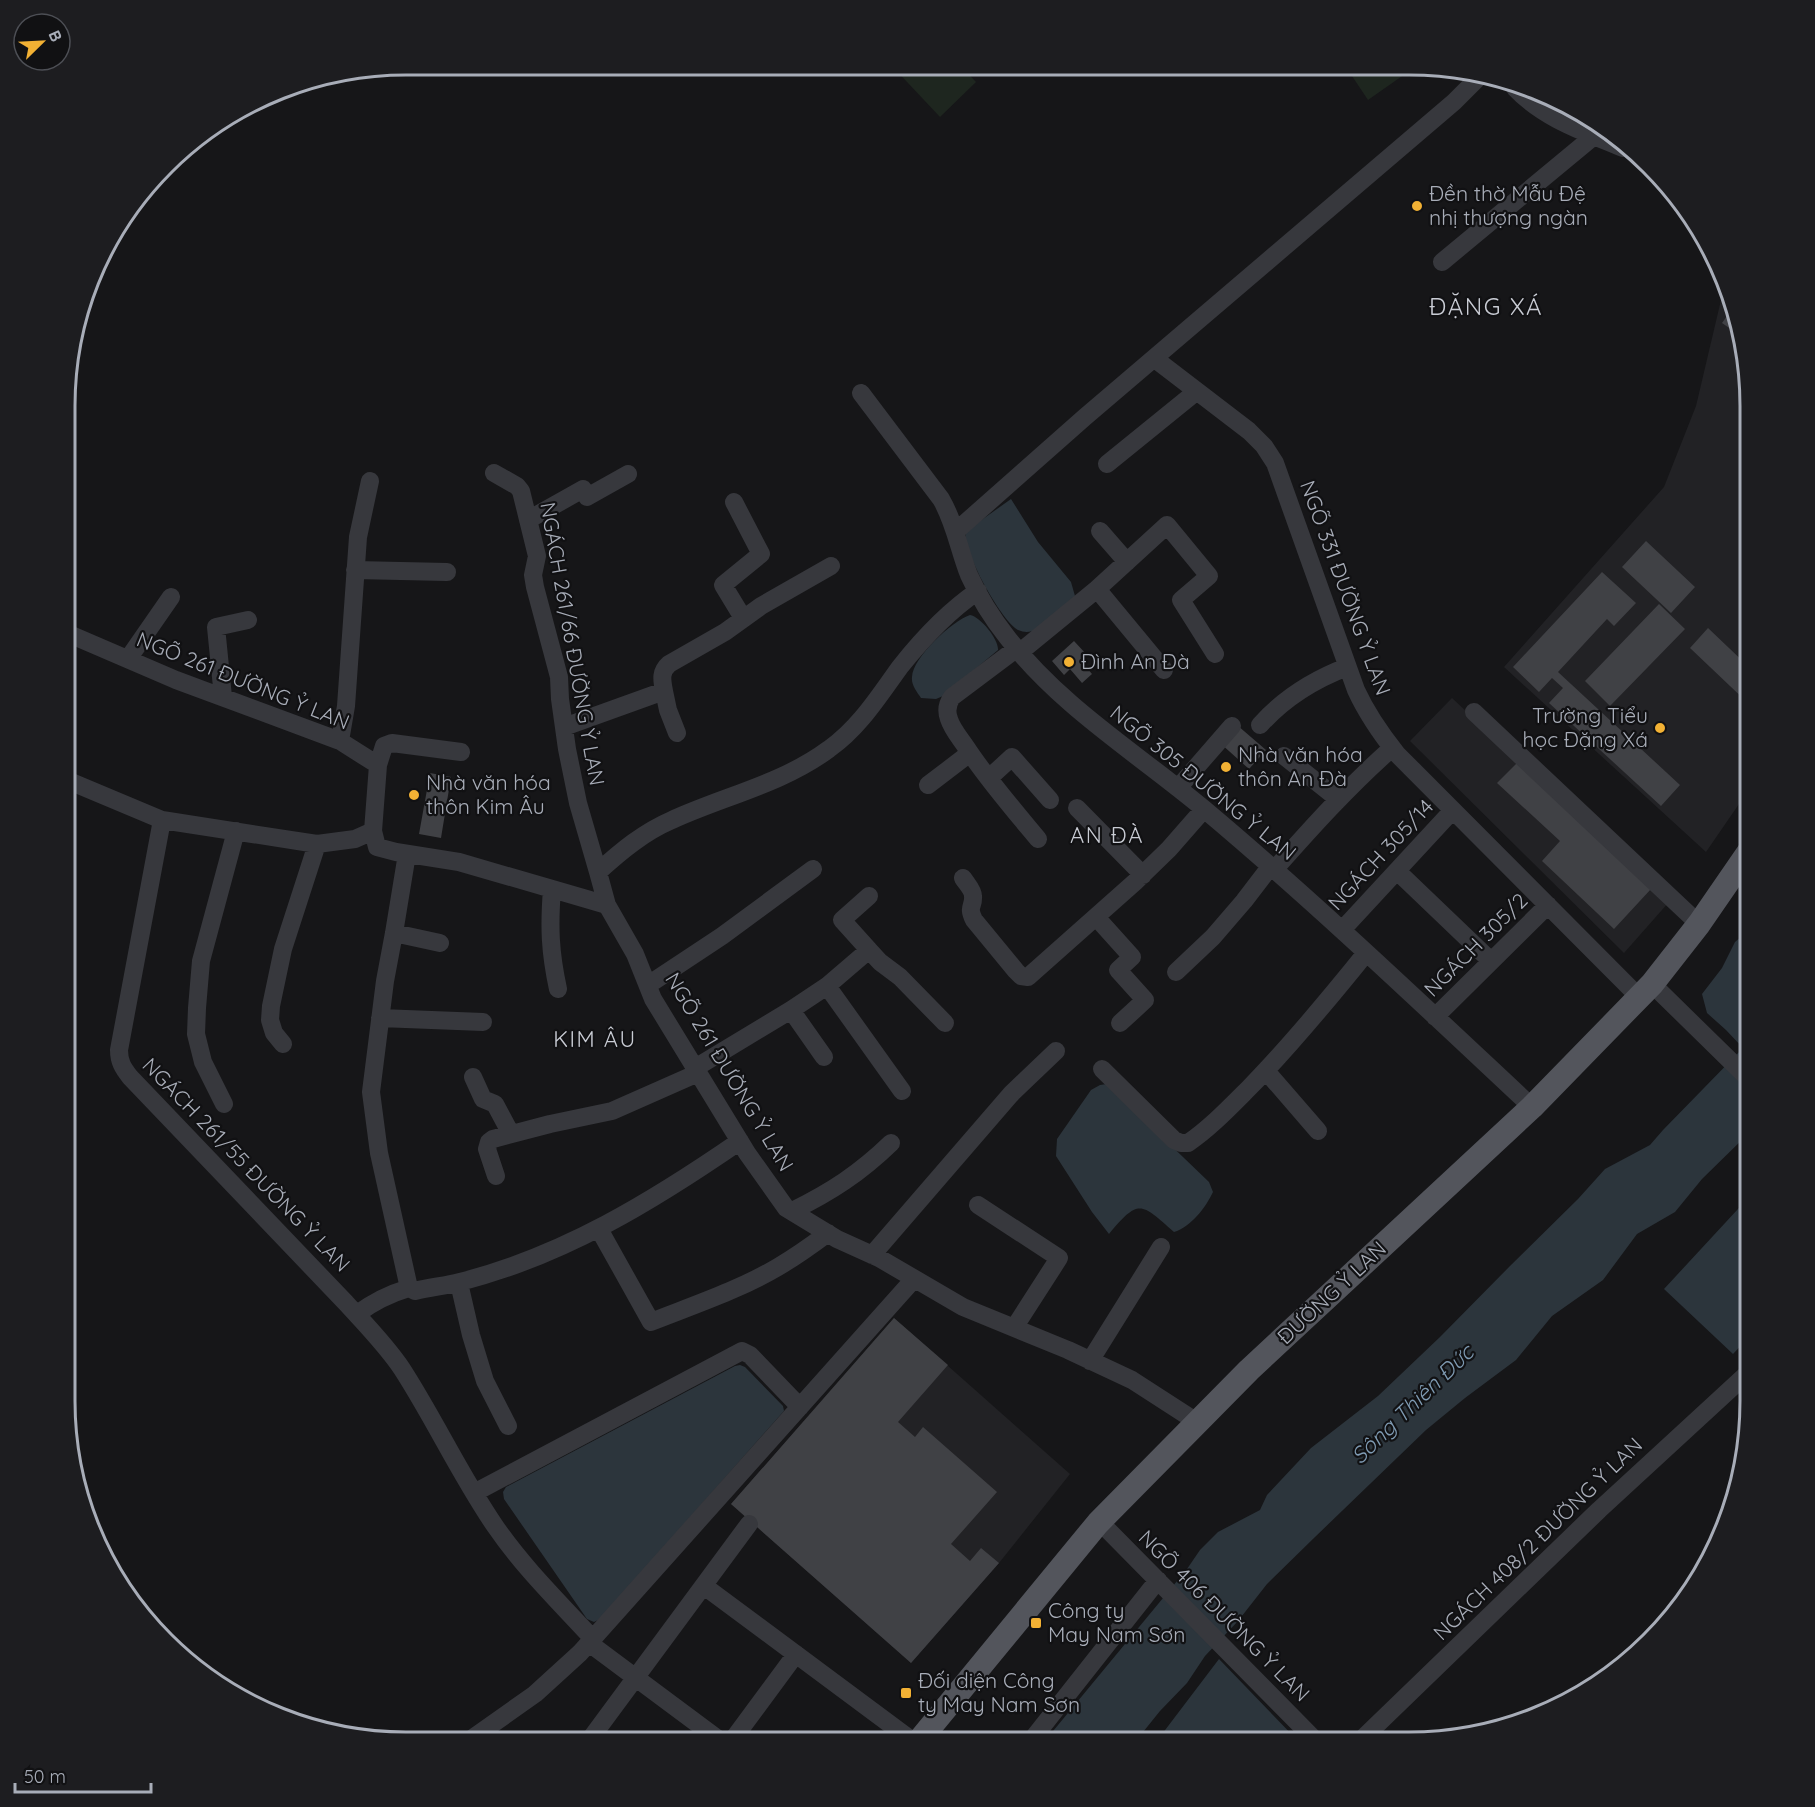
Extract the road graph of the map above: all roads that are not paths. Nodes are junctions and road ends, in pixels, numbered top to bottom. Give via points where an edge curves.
1 (1475, 81) edge
2 (1525, 96) edge
3 (1594, 136) junction
4 (1609, 142) edge
5 (1442, 262) dead end
6 (1155, 359) junction
7 (1197, 391) junction
8 (861, 393) dead end
9 (1107, 464) dead end
10 (494, 473) dead end
11 (628, 474) dead end
12 (370, 481) dead end
13 (734, 502) dead end
14 (528, 520) junction
15 (1100, 531) dead end
16 (955, 532) junction
17 (1127, 562) junction
18 (831, 566) dead end
19 (355, 570) junction
20 (447, 572) dead end
21 (1097, 589) junction
22 (978, 591) junction
23 (171, 597) dead end
24 (743, 618) junction
25 (248, 621) dead end
26 (75, 637) edge
27 (1018, 651) junction
28 (1215, 654) dead end
29 (128, 659) junction
30 (1347, 667) junction
31 (1164, 670) dead end
32 (664, 691) junction
33 (223, 697) junction
34 (1474, 712) dead end
35 (1260, 725) dead end
36 (1232, 726) dead end
37 (564, 727) junction
38 (677, 733) dead end
39 (340, 741) junction
40 (1392, 748) junction
41 (461, 752) dead end
42 (970, 753) junction
43 (1284, 756) dead end
44 (378, 765) junction
45 (989, 778) junction
46 (75, 784) edge
47 (928, 785) dead end
48 (1178, 788) junction
49 (1338, 799) junction
50 (1050, 800) dead end
51 (1077, 808) dead end
52 (1204, 809) junction
53 (1454, 810) junction
54 (162, 820) junction
55 (237, 831) junction
56 (373, 831) junction
57 (1038, 839) dead end
58 (317, 844) junction
59 (407, 854) junction
60 (1740, 865) edge
61 (1272, 868) junction
62 (813, 869) dead end
63 (1397, 871) junction
64 (598, 872) junction
65 (1143, 875) junction
66 (963, 878) dead end
67 (552, 889) junction
68 (869, 896) dead end
69 (607, 905) junction
70 (1548, 905) junction
71 (1096, 917) junction
72 (1699, 924) junction
73 (1342, 930) junction
74 (394, 933) junction
75 (440, 943) dead end
76 (869, 950) junction
77 (1366, 953) junction
78 (1491, 961) junction
79 (1176, 972) dead end
80 (648, 985) junction
81 (827, 986) junction
82 (558, 989) dead end
83 (1645, 990) junction
84 (791, 1010) junction
85 (1435, 1017) junction
86 (380, 1018) junction
87 (483, 1022) dead end
88 (945, 1023) dead end
89 (1120, 1023) dead end
90 (283, 1044) dead end
91 (1056, 1051) dead end
92 (824, 1057) dead end
93 (1102, 1069) dead end
94 (1740, 1070) edge
95 (696, 1071) junction
96 (1266, 1071) junction
97 (473, 1077) dead end
98 (902, 1091) dead end
99 (224, 1104) dead end
100 (1532, 1107) junction
101 (1318, 1131) dead end
102 (511, 1134) junction
103 (740, 1141) junction
104 (891, 1143) dead end
105 (496, 1176) dead end
106 (978, 1205) dead end
107 (792, 1211) junction
108 (599, 1229) junction
109 (828, 1233) junction
110 (1161, 1247) dead end
111 (872, 1255) junction
112 (914, 1279) junction
113 (459, 1283) junction
114 (409, 1288) junction
115 (357, 1314) junction
116 (1014, 1328) junction
117 (1090, 1360) junction
118 (1740, 1380) edge
119 (800, 1407) junction
120 (1197, 1422) junction
121 (508, 1426) dead end
122 (474, 1492) junction
123 (1099, 1521) junction
124 (749, 1524) dead end
125 (1158, 1580) junction
126 (704, 1586) junction
127 (591, 1641) junction
128 (796, 1654) junction
129 (636, 1677) junction
130 (481, 1732) edge
131 (595, 1732) edge
132 (709, 1732) edge
133 (738, 1732) edge
134 (902, 1732) edge
135 (924, 1732) edge
136 (1038, 1732) edge
137 (1307, 1732) edge
138 (1369, 1732) edge

1 - 6 street
2 - 3 street via 1556,119
3 - 4 street
3 - 5 street
6 - 7 street, NGÕ 331 ĐƯỜNG Ỷ LAN
6 - 16 street
7 - 9 street
7 - 30 street, NGÕ 331 ĐƯỜNG Ỷ LAN via 1249,431 1275,463
8 - 16 street, NGÕ 305 ĐƯỜNG Ỷ LAN via 941,499
10 - 14 street, NGÁCH 261/66 ĐƯỜNG Ỷ LAN via 521,491
11 - 14 street via 587,496 583,489
12 - 19 street
13 - 24 street via 761,554 723,585
14 - 37 street, NGÁCH 261/66 ĐƯỜNG Ỷ LAN via 537,556 533,575 559,676
15 - 17 street
16 - 22 street, NGÕ 305 ĐƯỜNG Ỷ LAN
17 - 21 street
17 - 28 street via 1167,525 1209,576 1181,600
18 - 24 street
19 - 20 street
19 - 39 street
21 - 27 street
21 - 31 street
22 - 27 street, NGÕ 305 ĐƯỜNG Ỷ LAN
22 - 64 street via 937,624 855,727 829,749 783,777 659,826
23 - 29 street
24 - 32 street via 725,633 669,664 662,676
25 - 33 street via 216,627
26 - 29 street, NGÕ 261 ĐƯỜNG Ỷ LAN
27 - 42 street via 948,703 949,719
27 - 48 street, NGÕ 305 ĐƯỜNG Ỷ LAN via 1081,713
29 - 33 street, NGÕ 261 ĐƯỜNG Ỷ LAN
30 - 35 street via 1302,688
30 - 40 street, NGÕ 331 ĐƯỜNG Ỷ LAN via 1367,714
32 - 37 street
32 - 38 street
33 - 39 street, NGÕ 261 ĐƯỜNG Ỷ LAN
34 - 72 street
36 - 48 street
37 - 64 street, NGÁCH 261/66 ĐƯỜNG Ỷ LAN via 578,803
39 - 44 street, NGÕ 261 ĐƯỜNG Ỷ LAN
40 - 49 street
40 - 53 street, NGÕ 331 ĐƯỜNG Ỷ LAN
41 - 44 street via 392,743 384,746
42 - 45 street
42 - 47 street
43 - 49 street
44 - 56 street
45 - 50 street via 1012,758
45 - 57 street
46 - 54 street
48 - 52 street, NGÕ 305 ĐƯỜNG Ỷ LAN
49 - 61 street
51 - 65 street
52 - 61 street, NGÕ 305 ĐƯỜNG Ỷ LAN
52 - 65 street
53 - 63 street, NGÁCH 305/14
53 - 70 street, NGÕ 331 ĐƯỜNG Ỷ LAN
54 - 55 street
54 - 115 street, NGÁCH 261/55 ĐƯỜNG Ỷ LAN via 119,1059 130,1077
55 - 58 street
55 - 99 street via 201,962 197,1008 196,1034 203,1062
56 - 58 street
56 - 59 street via 377,846
58 - 90 street via 283,949 270,1006 274,1033
59 - 67 street via 459,862
59 - 74 street
60 - 72 main road, ĐƯỜNG Ỷ LAN
61 - 73 street, NGÕ 305 ĐƯỜNG Ỷ LAN
61 - 79 street via 1213,938
62 - 80 street
63 - 73 street, NGÁCH 305/14
63 - 78 street
64 - 69 street, NGÁCH 261/66 ĐƯỜNG Ỷ LAN
65 - 71 street
66 - 71 street via 972,892 970,911 974,920 1021,976 1032,974
67 - 69 street
67 - 82 street via 551,955
68 - 76 street via 842,920
69 - 80 street, NGÕ 261 ĐƯỜNG Ỷ LAN
70 - 78 street, NGÁCH 305/2
70 - 83 street, NGÕ 331 ĐƯỜNG Ỷ LAN
71 - 89 street via 1132,957 1118,970 1145,1000
72 - 83 main road, ĐƯỜNG Ỷ LAN
73 - 77 street, NGÕ 305 ĐƯỜNG Ỷ LAN
74 - 75 street
74 - 86 street
76 - 81 street
76 - 88 street
77 - 85 street, NGÕ 305 ĐƯỜNG Ỷ LAN
77 - 96 street
78 - 85 street, NGÁCH 305/2
80 - 95 street, NGÕ 261 ĐƯỜNG Ỷ LAN
81 - 84 street
81 - 98 street
83 - 94 street, NGÕ 331 ĐƯỜNG Ỷ LAN via 1702,1033
83 - 100 main road, ĐƯỜNG Ỷ LAN
84 - 92 street
84 - 95 street
85 - 100 street, NGÕ 305 ĐƯỜNG Ỷ LAN
86 - 87 street
86 - 114 street via 372,1102 379,1153
91 - 111 street via 1012,1093
93 - 96 street via 1181,1143 1188,1143 1217,1120
95 - 102 street via 612,1111
95 - 103 street, NGÕ 261 ĐƯỜNG Ỷ LAN
96 - 101 street
97 - 102 street via 483,1099 495,1104
100 - 120 main road, ĐƯỜNG Ỷ LAN
102 - 105 street via 493,1139 488,1145
103 - 107 street, NGÕ 261 ĐƯỜNG Ỷ LAN via 786,1208
103 - 108 street via 674,1186
104 - 107 street via 846,1182
106 - 116 street via 1059,1258
107 - 109 street, NGÕ 261 ĐƯỜNG Ỷ LAN
108 - 109 street via 651,1322 777,1268
108 - 113 street
109 - 111 street, NGÕ 261 ĐƯỜNG Ỷ LAN
110 - 117 street
111 - 112 street, NGÕ 261 ĐƯỜNG Ỷ LAN
112 - 116 street, NGÕ 261 ĐƯỜNG Ỷ LAN via 963,1307
112 - 119 street
113 - 114 street via 415,1291
113 - 121 street via 485,1381
114 - 115 street via 373,1302
115 - 122 street, NGÁCH 261/55 ĐƯỜNG Ỷ LAN via 400,1367
116 - 117 street, NGÕ 261 ĐƯỜNG Ỷ LAN
117 - 120 street, NGÕ 261 ĐƯỜNG Ỷ LAN via 1132,1380
118 - 138 street, NGÁCH 408/2 ĐƯỜNG Ỷ LAN
119 - 122 street via 742,1351
119 - 127 street
120 - 123 main road, ĐƯỜNG Ỷ LAN
122 - 127 street, NGÁCH 261/55 ĐƯỜNG Ỷ LAN via 531,1573
123 - 125 street, NGÕ 406 ĐƯỜNG Ỷ LAN
123 - 135 main road, ĐƯỜNG Ỷ LAN
124 - 126 street
125 - 136 street
125 - 137 street, NGÕ 406 ĐƯỜNG Ỷ LAN
126 - 128 street
126 - 129 street
127 - 129 street, NGÁCH 261/55 ĐƯỜNG Ỷ LAN
127 - 130 street via 535,1694
128 - 133 street
128 - 134 street
129 - 131 street
129 - 132 street, NGÁCH 261/55 ĐƯỜNG Ỷ LAN

